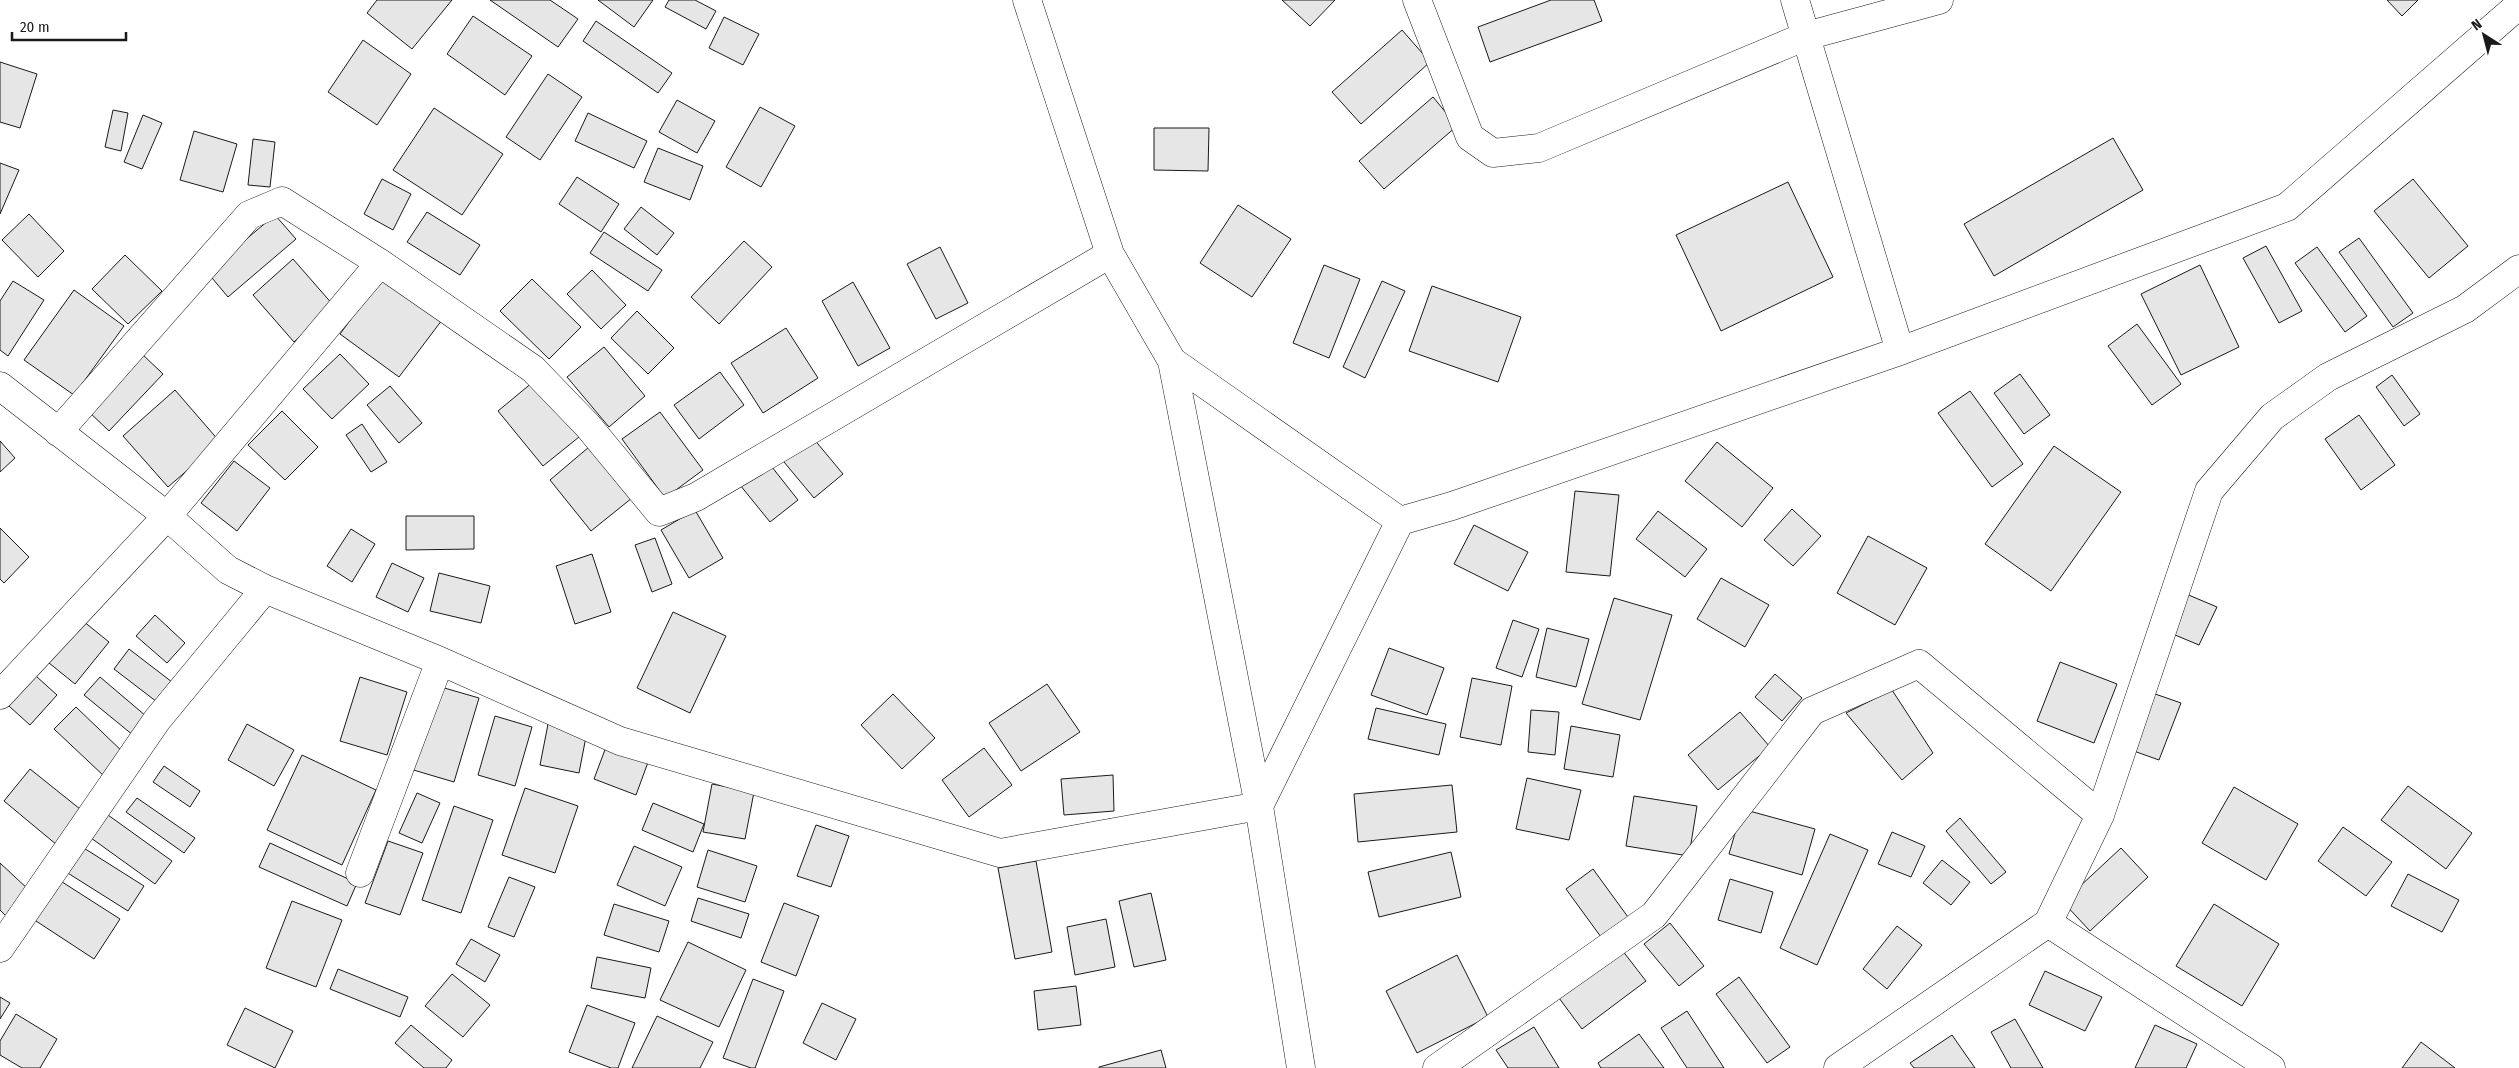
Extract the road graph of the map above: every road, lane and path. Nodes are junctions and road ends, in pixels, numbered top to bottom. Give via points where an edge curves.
1 (1027, 0) edge
2 (1417, 0) edge
3 (1795, 0) edge
4 (1939, 0) edge
5 (2519, 5) edge
6 (1806, 36) junction
7 (1110, 254) junction
8 (380, 263) junction
9 (2519, 269) edge
10 (1900, 351) junction
11 (1172, 361) junction
12 (0, 386) edge
13 (58, 432) junction
14 (168, 516) junction
15 (1400, 521) junction
16 (264, 589) junction
17 (440, 661) junction
18 (0, 695) edge
19 (1259, 806) junction
20 (2100, 815) junction
21 (360, 873) dead end
22 (2048, 923) junction
23 (0, 948) edge
24 (1301, 1068) edge
25 (1437, 1068) edge
26 (1838, 1068) edge
27 (2271, 1068) edge

1 - 7 street
2 - 6 street via 1470,137 1493,153 1538,148
3 - 6 street
4 - 6 street
5 - 10 street via 2287,207
6 - 10 street
7 - 8 street via 696,497 659,512 588,426 533,369
7 - 11 street
8 - 13 street via 282,201 249,215
8 - 14 street
9 - 20 street via 2464,309 2328,377 2272,417 2209,491
10 - 15 street via 1452,506
11 - 15 street
11 - 19 street
12 - 13 street
13 - 14 street
14 - 16 street via 228,570
14 - 18 street
15 - 19 street
16 - 17 street
16 - 23 street via 157,720
17 - 19 street via 620,741 1000,853
17 - 21 street
19 - 24 street
20 - 22 street
20 - 25 street via 1919,664 1812,711 1654,914
22 - 26 street
22 - 27 street

